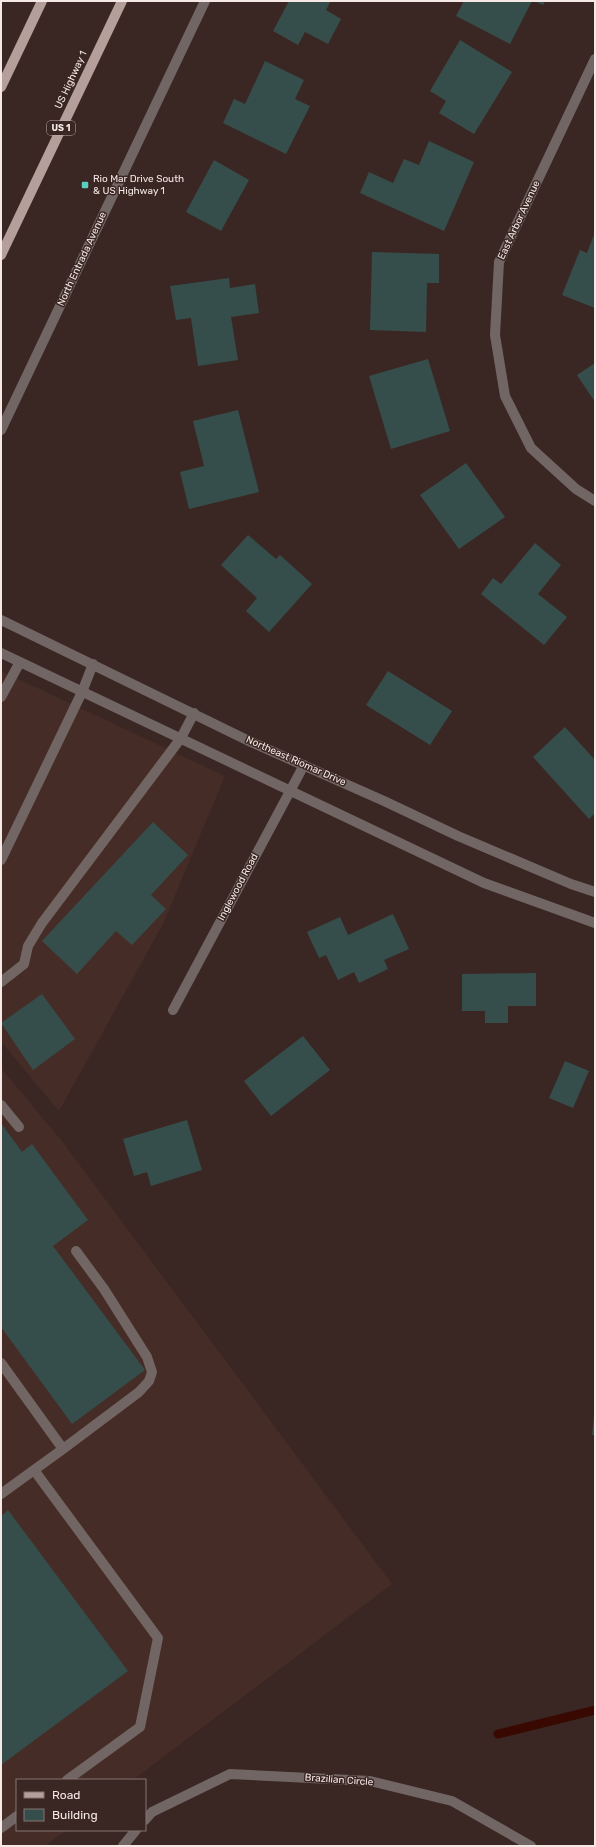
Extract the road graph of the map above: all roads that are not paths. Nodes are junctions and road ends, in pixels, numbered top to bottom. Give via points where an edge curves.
1 (42, 1) edge
2 (122, 1) edge
3 (205, 1) edge
4 (595, 59) edge
5 (1, 87) edge
6 (1, 255) edge
7 (1, 430) edge
8 (595, 501) edge
9 (1, 620) edge
10 (1, 653) edge
11 (20, 662) junction
12 (93, 664) junction
13 (82, 692) junction
14 (1, 697) edge
15 (194, 713) junction
16 (181, 738) junction
17 (304, 766) junction
18 (291, 790) junction
19 (1, 860) edge
20 (595, 892) edge
21 (595, 923) edge
22 (1, 982) edge
23 (173, 1010) dead end
24 (1, 1105) edge
25 (19, 1127) dead end
26 (76, 1251) dead end
27 (1, 1363) edge
28 (63, 1449) junction
29 (34, 1470) junction
30 (1, 1494) edge
31 (68, 1779) edge
32 (16, 1817) edge
33 (146, 1819) edge
34 (1, 1828) edge
35 (135, 1831) edge
36 (123, 1846) edge
37 (531, 1846) edge

1 - 5 main road
2 - 6 main road, US Highway 1 / US 1
3 - 7 street, North Entrada Avenue
4 - 8 street, East Arbor Avenue via 499,262 495,335 505,396 530,448 576,489
9 - 12 street, Northeast Riomar Drive
10 - 11 street
11 - 13 street
11 - 14 street
12 - 13 street
12 - 15 street, Northeast Riomar Drive
13 - 16 street
13 - 19 street
15 - 16 street
15 - 17 street, Northeast Riomar Drive
16 - 18 street
16 - 22 street via 42,923 28,946 24,964
17 - 18 street, Inglewood Road
17 - 20 street, Northeast Riomar Drive via 458,836
18 - 21 street via 484,883
18 - 23 street, Inglewood Road
24 - 25 street
26 - 28 street via 104,1289 147,1357 152,1372 149,1381 139,1392
27 - 28 street
28 - 29 street
29 - 30 street
29 - 31 street via 158,1638 140,1727
32 - 34 street
33 - 37 street, Brazilian Circle via 152,1812 230,1774 370,1781 452,1801
35 - 36 street

